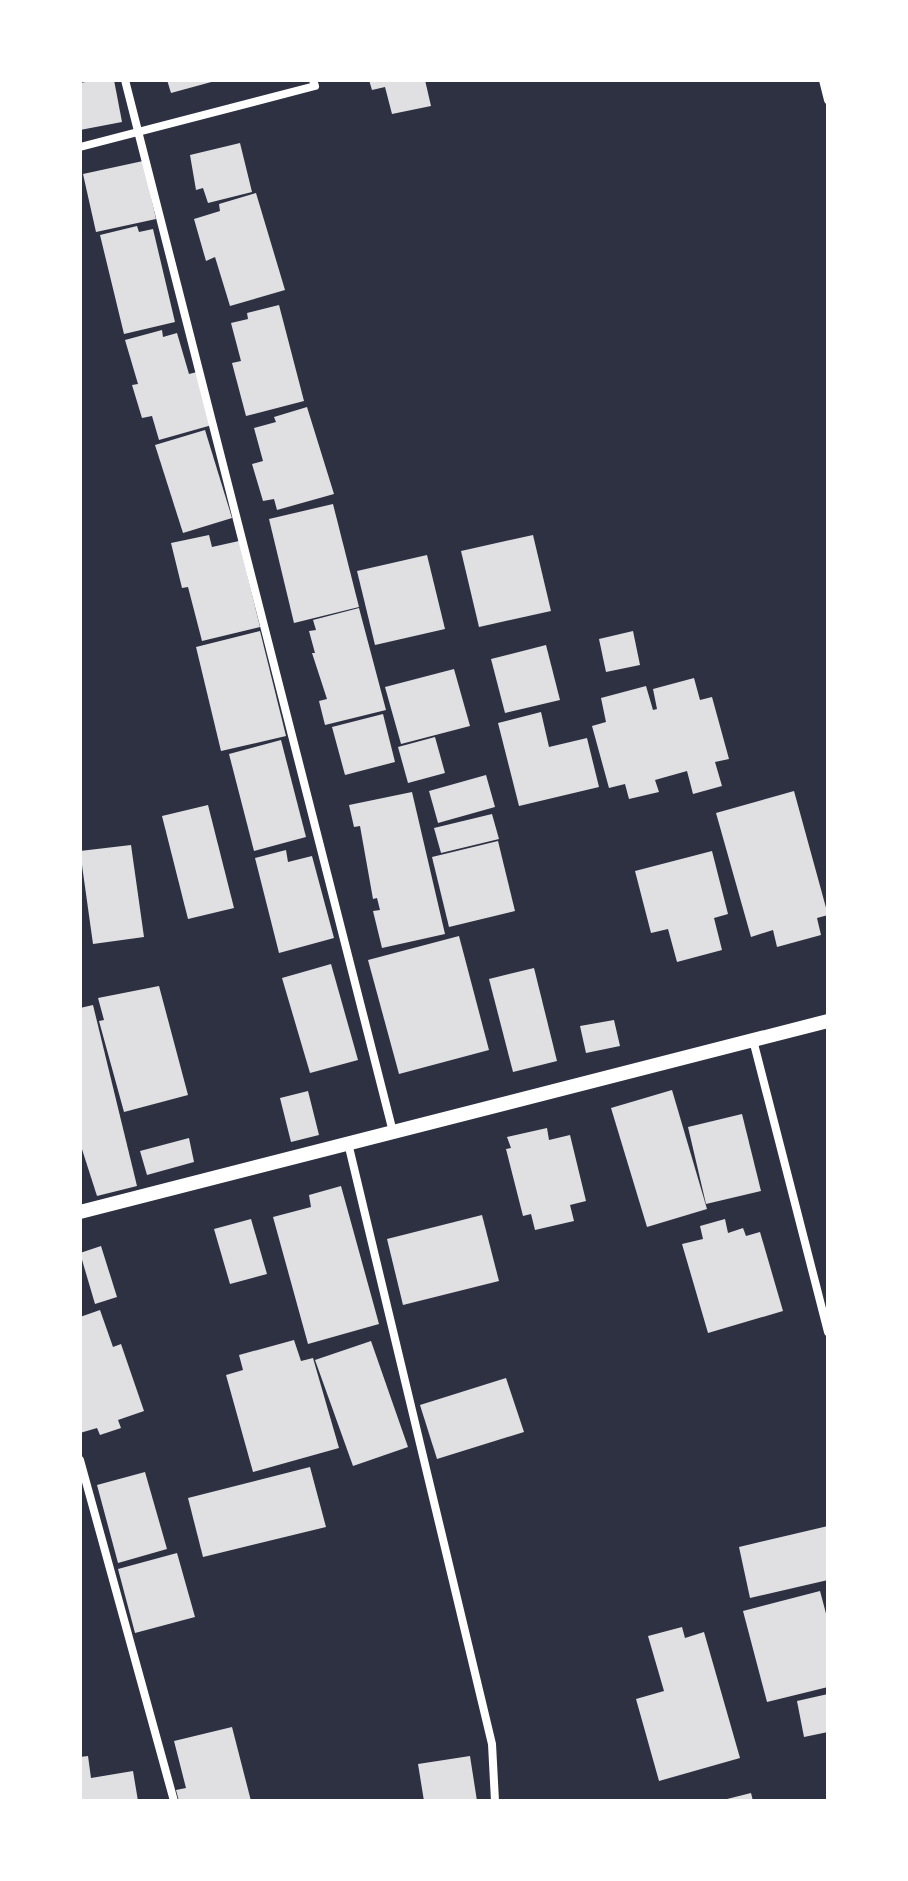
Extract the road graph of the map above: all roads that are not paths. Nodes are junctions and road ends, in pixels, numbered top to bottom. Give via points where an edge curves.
1 (125, 80) edge
2 (313, 80) edge
3 (823, 80) edge
4 (828, 100) edge
5 (136, 130) junction
6 (80, 147) edge
7 (828, 1021) edge
8 (753, 1040) junction
9 (393, 1132) junction
10 (348, 1143) junction
11 (80, 1212) edge
12 (828, 1332) edge
13 (80, 1460) edge
14 (174, 1801) edge
15 (495, 1801) edge

1 - 5 street
2 - 5 street via 315,86
3 - 4 street
5 - 6 street
5 - 9 street
7 - 8 street
8 - 9 street
8 - 12 street
9 - 10 street
10 - 11 street
10 - 15 street via 492,1744
13 - 14 street

